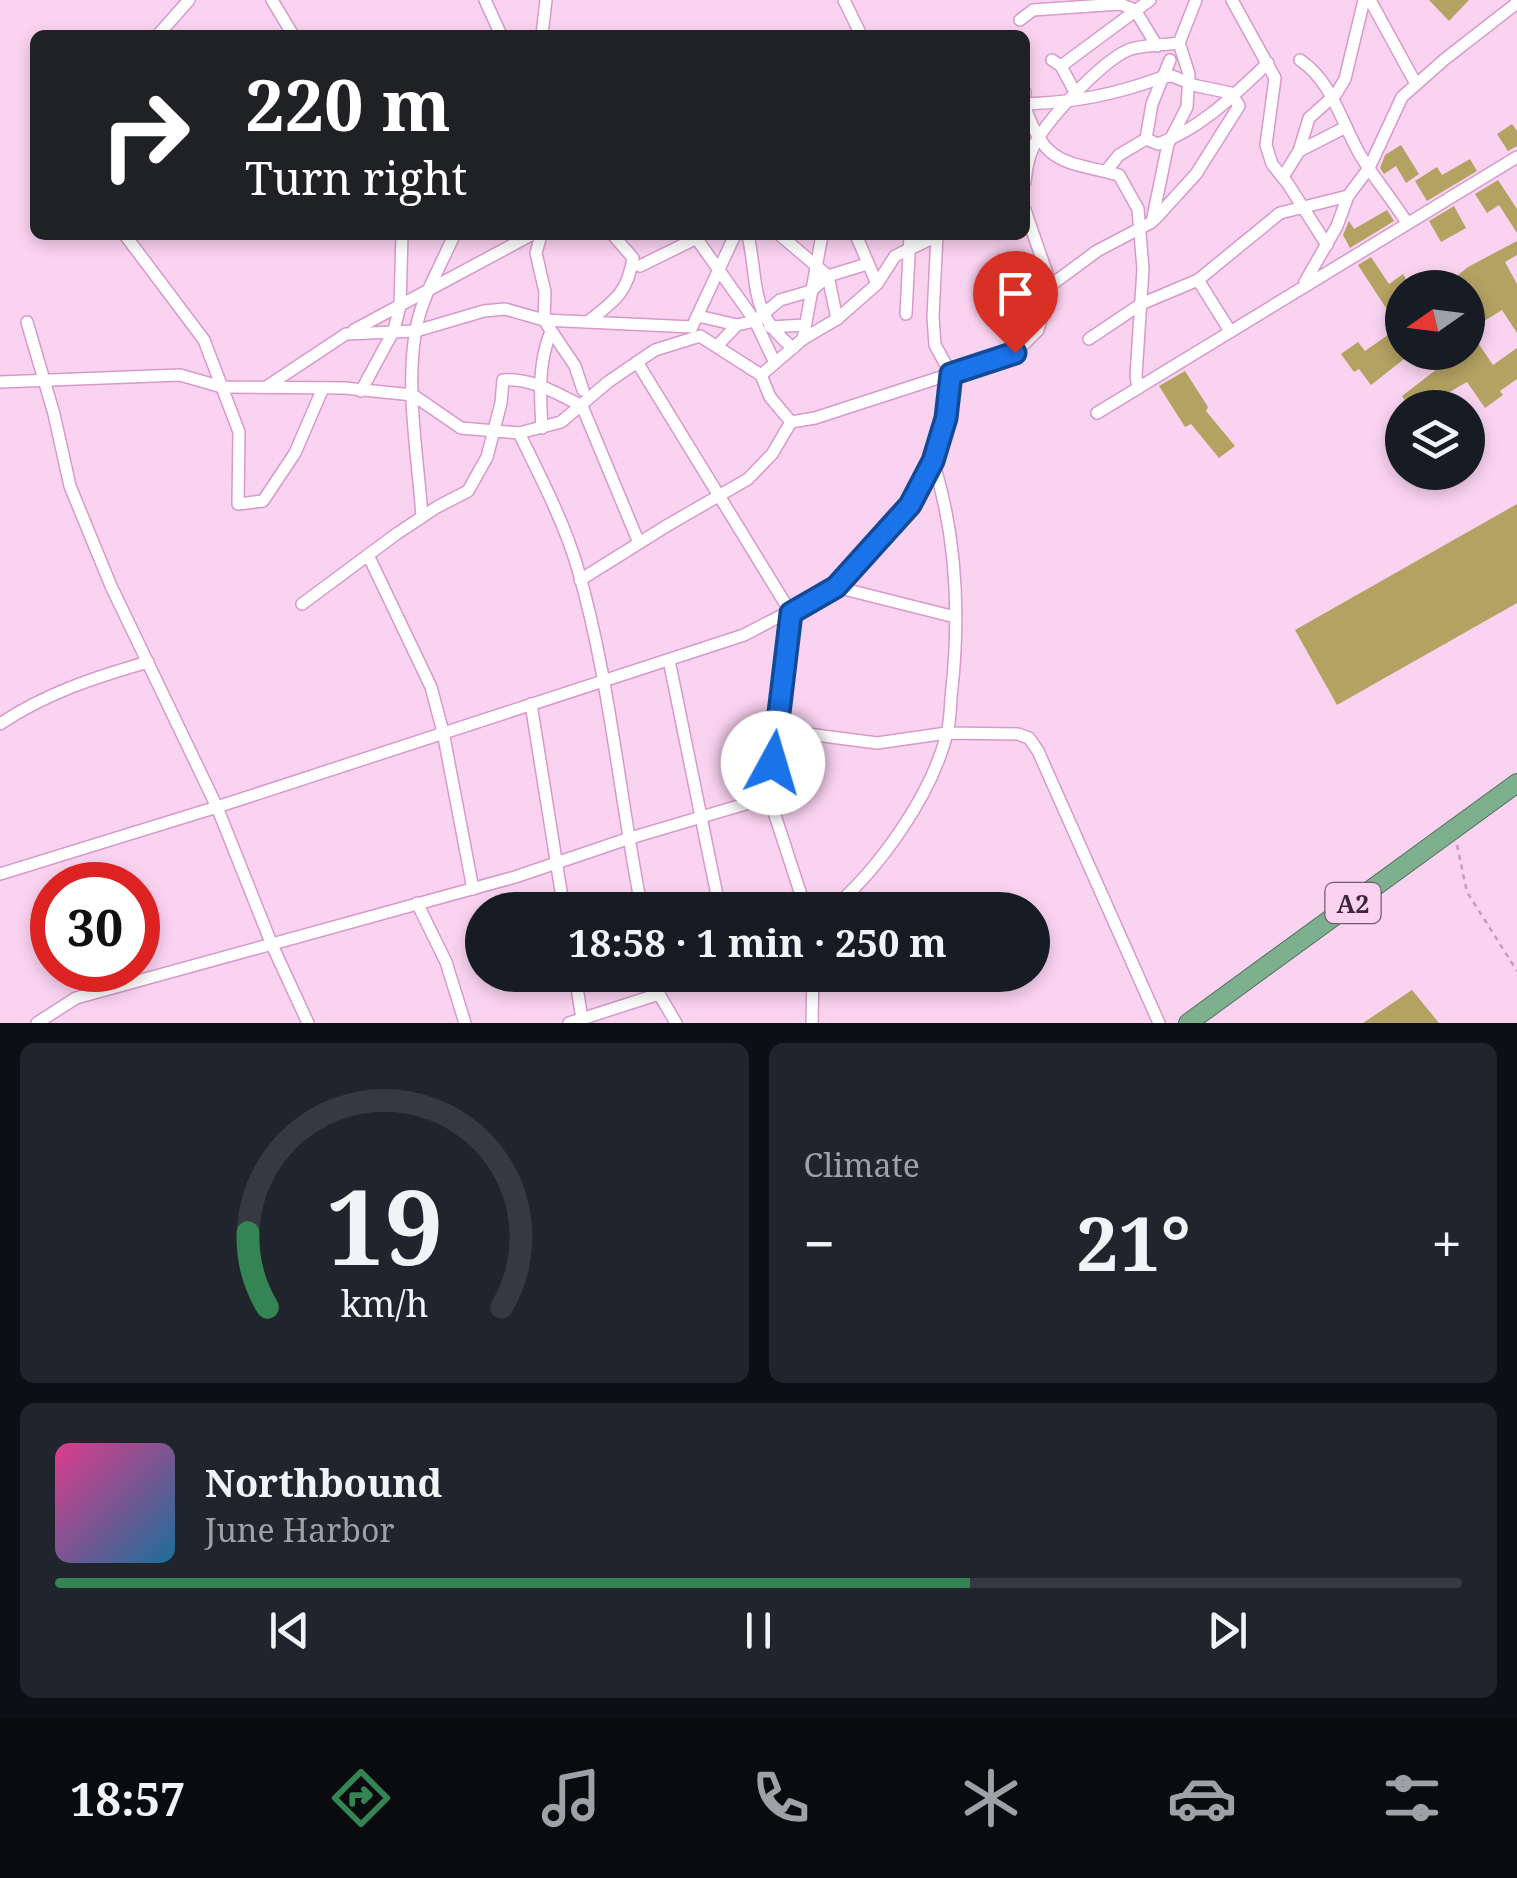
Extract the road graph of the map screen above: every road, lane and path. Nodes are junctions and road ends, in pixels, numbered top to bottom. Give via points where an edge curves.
1 (189, 0) edge
2 (272, 0) edge
3 (485, 0) edge
4 (546, 0) edge
5 (844, 0) edge
6 (1150, 0) edge
7 (1196, 0) edge
8 (1232, 0) edge
9 (1368, 0) edge
10 (1517, 3) edge
11 (1135, 10) junction
12 (1020, 20) dead end
13 (162, 30) edge
14 (291, 30) edge
15 (500, 30) edge
16 (543, 30) edge
17 (859, 30) edge
18 (1179, 43) junction
19 (1157, 46) junction
20 (1170, 60) dead end
21 (1300, 60) dead end
22 (1268, 63) junction
23 (1163, 77) junction
24 (1188, 80) junction
25 (1416, 84) junction
26 (1332, 97) junction
27 (1232, 98) junction
28 (1071, 99) junction
29 (1030, 104) edge
30 (1030, 119) edge
31 (1346, 127) junction
32 (1037, 139) junction
33 (1146, 139) junction
34 (1170, 140) junction
35 (1298, 151) junction
36 (1030, 157) edge
37 (1517, 157) edge
38 (1368, 168) junction
39 (1106, 171) junction
40 (1282, 176) junction
41 (1348, 196) junction
42 (1300, 206) junction
43 (1152, 222) junction
44 (1407, 222) junction
45 (1030, 224) edge
46 (1138, 228) junction
47 (129, 240) edge
48 (402, 240) edge
49 (452, 240) edge
50 (522, 240) edge
51 (540, 240) edge
52 (618, 240) edge
53 (690, 240) edge
54 (701, 240) edge
55 (733, 240) edge
56 (749, 240) edge
57 (785, 240) edge
58 (821, 240) edge
59 (858, 240) edge
60 (938, 240) edge
61 (910, 242) edge
62 (1327, 244) junction
63 (866, 264) junction
64 (640, 266) dead end
65 (720, 268) junction
66 (815, 268) junction
67 (828, 276) junction
68 (1198, 280) junction
69 (877, 284) junction
70 (1051, 285) junction
71 (1303, 286) junction
72 (811, 291) junction
73 (426, 294) junction
74 (1141, 304) junction
75 (400, 306) junction
76 (906, 314) dead end
77 (698, 316) junction
78 (758, 318) junction
79 (837, 319) junction
80 (589, 321) junction
81 (26, 322) dead end
82 (737, 325) junction
83 (805, 325) junction
84 (548, 326) junction
85 (770, 327) junction
86 (394, 330) junction
87 (416, 330) junction
88 (1230, 331) junction
89 (346, 334) junction
90 (1089, 339) dead end
91 (798, 343) junction
92 (717, 346) junction
93 (638, 362) junction
94 (774, 363) junction
95 (761, 374) junction
96 (951, 374) junction
97 (44, 379) junction
98 (0, 382) edge
99 (541, 386) junction
100 (222, 387) junction
101 (266, 387) junction
102 (323, 388) junction
103 (1138, 388) junction
104 (583, 390) dead end
105 (361, 391) junction
106 (412, 395) junction
107 (582, 406) junction
108 (1097, 413) dead end
109 (791, 422) junction
110 (542, 428) junction
111 (493, 433) junction
112 (520, 433) junction
113 (933, 461) junction
114 (720, 495) junction
115 (422, 517) junction
116 (638, 543) junction
117 (368, 555) junction
118 (580, 580) junction
119 (836, 587) junction
120 (302, 604) dead end
121 (791, 613) junction
122 (955, 617) junction
123 (669, 660) junction
124 (148, 662) junction
125 (605, 682) junction
126 (530, 704) junction
127 (0, 724) edge
128 (777, 730) junction
129 (444, 732) junction
130 (947, 734) junction
131 (1517, 783) edge
132 (769, 797) junction
133 (217, 808) junction
134 (702, 817) junction
135 (1454, 829) junction
136 (628, 839) junction
137 (556, 864) junction
138 (0, 874) edge
139 (474, 889) junction
140 (561, 892) edge
141 (638, 892) edge
142 (717, 892) edge
143 (800, 892) edge
144 (848, 892) edge
145 (417, 903) junction
146 (272, 944) junction
147 (1517, 972) edge
148 (575, 992) edge
149 (813, 992) edge
150 (659, 994) joint
151 (576, 1021) edge
152 (37, 1023) edge
153 (308, 1023) edge
154 (465, 1023) edge
155 (676, 1023) edge
156 (812, 1023) edge
157 (1159, 1023) edge
158 (1188, 1023) edge

1 - 13 street
2 - 14 street
3 - 15 street
4 - 16 street
5 - 17 street
6 - 11 street
7 - 18 street
8 - 22 street
9 - 25 street
9 - 26 street via 1346,79
10 - 25 street
11 - 12 street via 1120,4 1033,10
11 - 19 street
11 - 28 street via 1056,63
18 - 19 street
18 - 24 street
19 - 28 street via 1130,50
20 - 23 street
21 - 26 street
22 - 27 street
22 - 40 street via 1275,78 1266,144
23 - 24 street
23 - 28 street
23 - 33 street
24 - 27 street
24 - 34 street via 1187,107
25 - 38 street via 1402,97
26 - 31 street
26 - 35 street via 1309,118
27 - 34 street
27 - 43 street via 1239,106 1196,174
28 - 29 street
28 - 32 street
30 - 32 street
31 - 35 street
31 - 38 street
32 - 36 street
32 - 39 street via 1057,158
33 - 34 street
33 - 39 street
34 - 43 street
35 - 40 street
37 - 44 street
38 - 41 street
38 - 44 street
39 - 46 street via 1120,174 1130,190
40 - 42 street
41 - 42 street
41 - 62 street
42 - 62 street
42 - 68 street via 1280,212
43 - 46 street
44 - 71 street
45 - 70 street
46 - 70 street
46 - 74 street
47 - 100 street via 204,340
48 - 75 street
49 - 73 street
50 - 73 street
51 - 84 street
52 - 80 street via 634,258 629,280 614,304
53 - 64 street
54 - 65 street
55 - 65 street
56 - 78 street
57 - 66 street
58 - 66 street
59 - 63 street
60 - 96 street via 932,316 935,346
61 - 69 street
61 - 76 street
62 - 71 street
63 - 67 street
63 - 69 street
65 - 77 street
65 - 78 street
66 - 67 street
66 - 72 street
67 - 72 street
67 - 79 street
68 - 74 street
68 - 88 street
69 - 79 street
70 - 96 street via 1038,330 1015,353
71 - 88 street
72 - 78 street via 780,300
72 - 83 street
73 - 75 street
73 - 87 street
74 - 90 street
74 - 103 street
75 - 86 street
75 - 89 street
77 - 80 street via 692,327
77 - 82 street
78 - 82 street
78 - 85 street
78 - 94 street
79 - 91 street
80 - 84 street
81 - 97 street
82 - 92 street
83 - 85 street
83 - 91 street
84 - 87 street via 505,308
84 - 99 street
84 - 104 street
85 - 91 street
86 - 87 street
86 - 89 street
86 - 105 street
87 - 106 street
88 - 103 street
89 - 101 street
91 - 94 street
92 - 93 street via 700,336
92 - 95 street
93 - 107 street
93 - 114 street
94 - 95 street
95 - 109 street
96 - 109 street
96 - 113 street
97 - 98 street
97 - 100 street via 180,375
97 - 124 street via 70,486
99 - 107 street
99 - 110 street
99 - 111 street via 503,380
100 - 101 street
100 - 102 street via 239,432 238,504 264,501 282,477
101 - 102 street
102 - 105 street
103 - 108 street
105 - 106 street
106 - 111 street via 462,428
106 - 115 street
107 - 110 street
107 - 116 street
109 - 114 street via 748,479
110 - 112 street
111 - 112 street
111 - 115 street via 468,492
112 - 118 street
113 - 119 street via 910,505
113 - 122 street via 946,501
114 - 116 street
114 - 121 street
115 - 117 street
116 - 118 street
117 - 120 street
117 - 129 street via 431,687
118 - 125 street
119 - 121 street
119 - 122 street
121 - 123 street
121 - 128 street
122 - 130 street
123 - 125 street
123 - 134 street
124 - 127 street via 78,682
124 - 133 street
125 - 126 street
125 - 136 street
126 - 129 street
126 - 137 street
128 - 130 street via 877,743
128 - 132 street
129 - 133 street
129 - 139 street
130 - 144 street via 927,785 891,844
130 - 157 street via 1029,738
131 - 135 highway, A2
132 - 134 street
132 - 143 street
133 - 138 street
133 - 146 street
134 - 136 street
134 - 142 street
135 - 147 path via 1467,892
135 - 158 highway, A2
136 - 137 street
136 - 141 street
137 - 139 street
137 - 140 street
139 - 145 street
145 - 146 street
145 - 154 street via 446,962
146 - 152 street via 76,998
146 - 153 street
148 - 151 street
149 - 156 street
150 - 151 street
150 - 155 street

